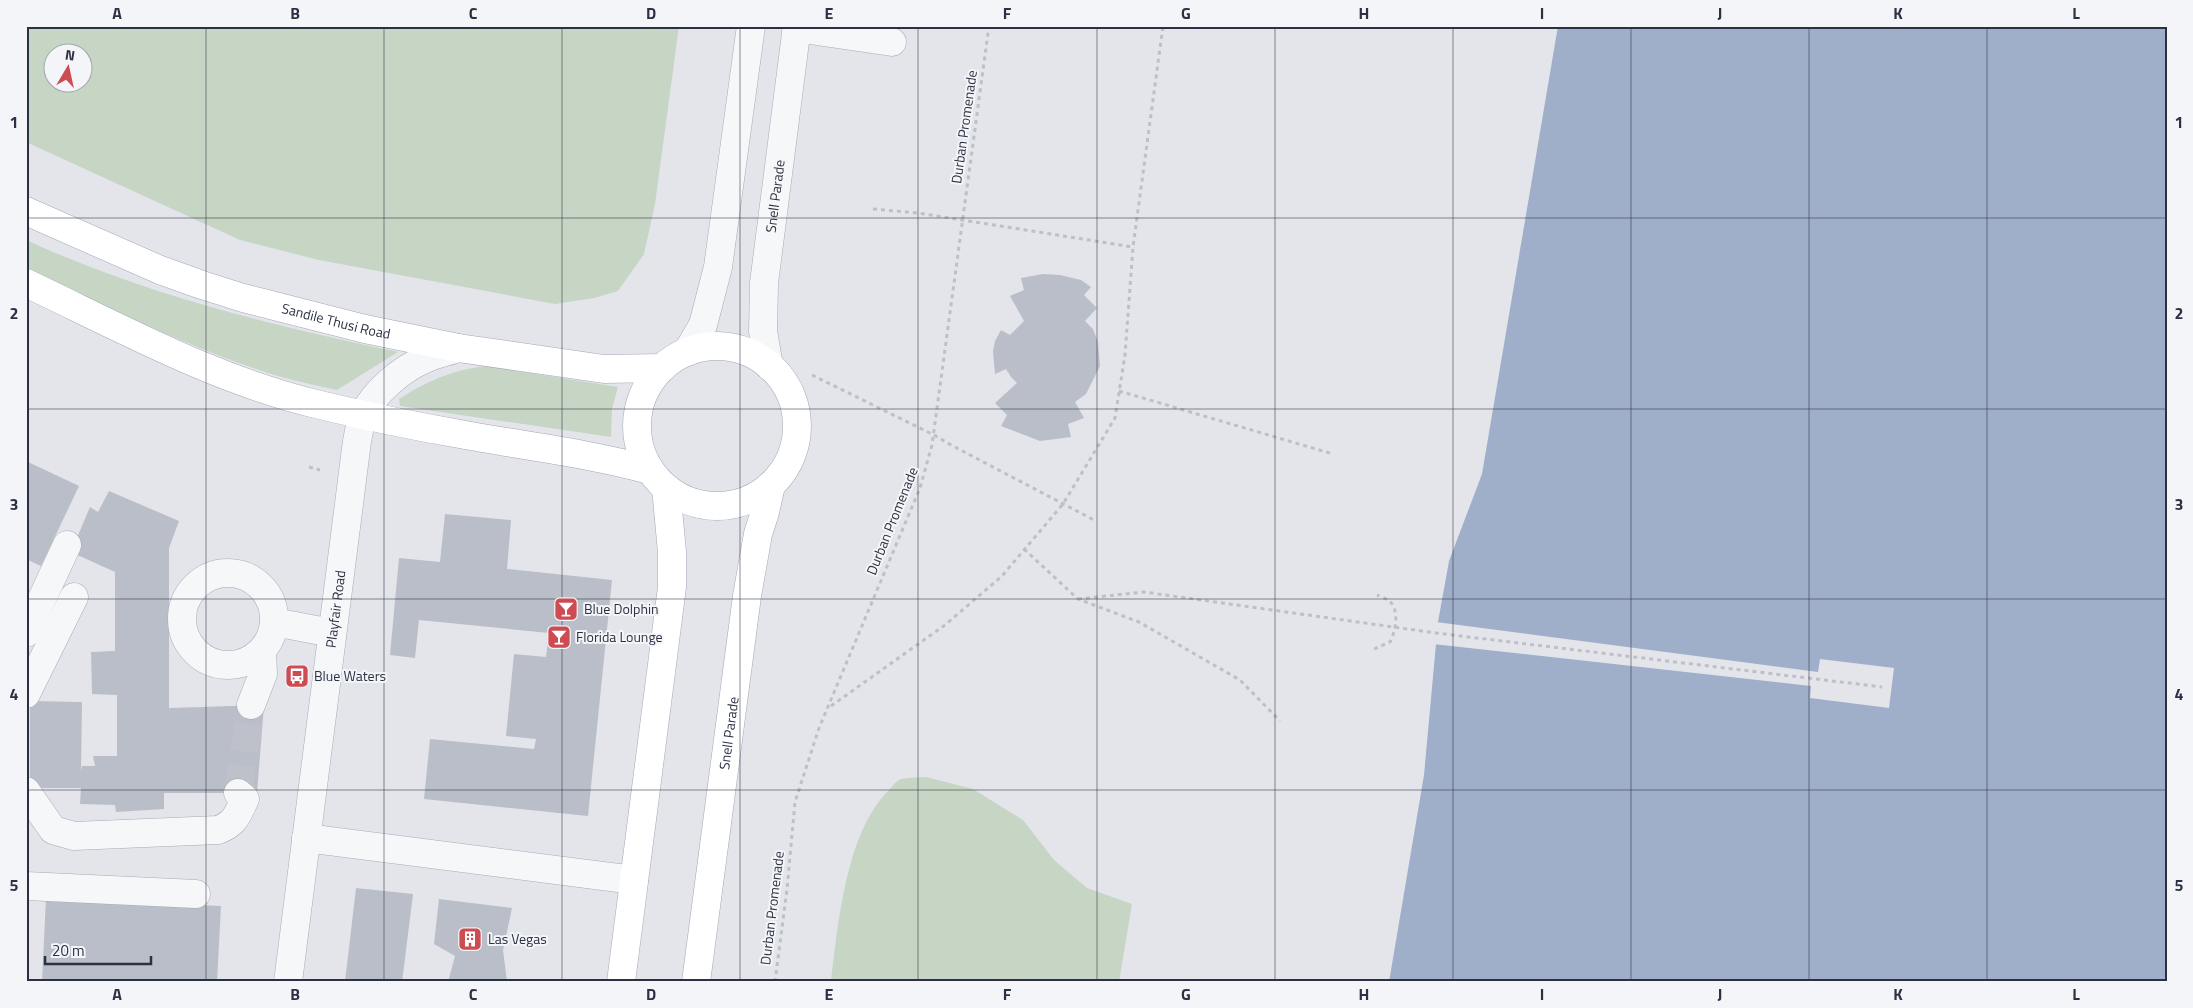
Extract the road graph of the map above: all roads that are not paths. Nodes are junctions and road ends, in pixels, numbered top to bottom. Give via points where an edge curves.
1 (751, 26) edge
2 (796, 27) edge
3 (892, 42) dead end
4 (26, 211) edge
5 (26, 283) edge
6 (458, 348) junction
7 (687, 352) junction
8 (769, 366) junction
9 (662, 368) junction
10 (364, 414) junction
11 (658, 479) junction
12 (771, 485) junction
13 (68, 545) dead end
14 (74, 597) dead end
15 (274, 622) junction
16 (26, 633) edge
17 (332, 633) junction
18 (262, 651) junction
19 (26, 694) edge
20 (251, 705) tunnel mouth
21 (26, 791) edge
22 (238, 793) tunnel mouth
23 (306, 838) junction
24 (634, 880) junction
25 (26, 886) edge
26 (196, 894) dead end
27 (288, 982) edge
28 (621, 982) edge
29 (696, 982) edge

1 - 7 street via 718,267 703,326
2 - 3 street
2 - 8 street, Snell Parade via 764,283 763,331
4 - 6 main road, Sandile Thusi Road via 160,270 235,296 365,329
5 - 10 main road via 187,359 318,405
6 - 9 main road, Sandile Thusi Road via 604,369
6 - 10 street, Playfair Road via 424,359 408,369 390,382
7 - 8 main road via 708,346 730,348 751,354
7 - 9 main road
8 - 12 main road via 782,380 796,416 792,453
9 - 11 main road via 641,399 637,417 639,444
10 - 11 main road via 620,461
10 - 17 street, Playfair Road via 357,440
11 - 12 main road via 682,498 719,506 738,503
11 - 24 main road via 672,552 672,587
12 - 29 main road, Snell Parade via 747,596
13 - 16 street
14 - 19 street
15 - 17 street
15 - 18 street via 269,642
15 - 18 street via 269,596 244,576 228,573 212,576 188,596 183,611 183,628 188,643 199,655 212,663 229,666 245,663
17 - 23 street, Playfair Road
18 - 20 street via 263,674
21 - 22 street via 53,830 74,836 218,830 235,819 245,799
23 - 24 street
23 - 27 street, Playfair Road
24 - 28 main road
25 - 26 street

